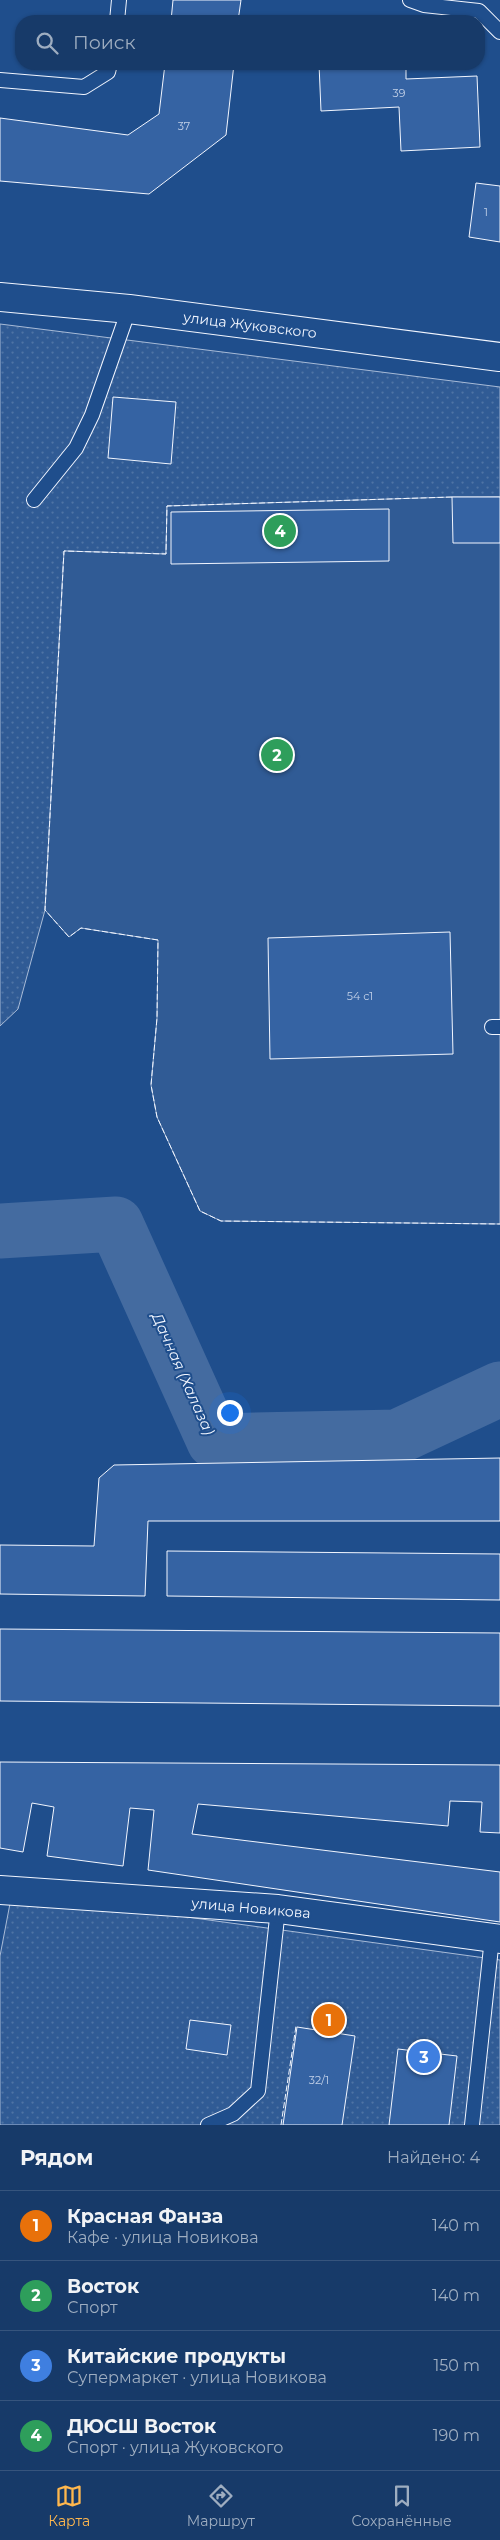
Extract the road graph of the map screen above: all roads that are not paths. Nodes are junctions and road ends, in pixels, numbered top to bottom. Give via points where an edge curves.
1 (119, 0) edge
2 (410, 0) edge
3 (118, 15) edge
4 (483, 15) edge
5 (485, 17) edge
6 (500, 32) edge
7 (108, 70) edge
8 (0, 80) edge
9 (0, 297) edge
10 (129, 309) junction
11 (500, 357) edge
12 (34, 500) dead end
13 (0, 1890) edge
14 (278, 1909) junction
15 (496, 1939) edge
16 (208, 2125) edge
17 (472, 2125) edge

1 - 3 lane
2 - 4 lane via 479,11
5 - 6 lane
7 - 8 lane via 84,87
9 - 10 main road, улица Жуковского
10 - 11 main road, улица Жуковского
10 - 12 lane via 92,415 76,448
13 - 14 main road, улица Новикова
14 - 15 main road, улица Новикова
14 - 16 lane via 258,2091 233,2114
15 - 17 lane

